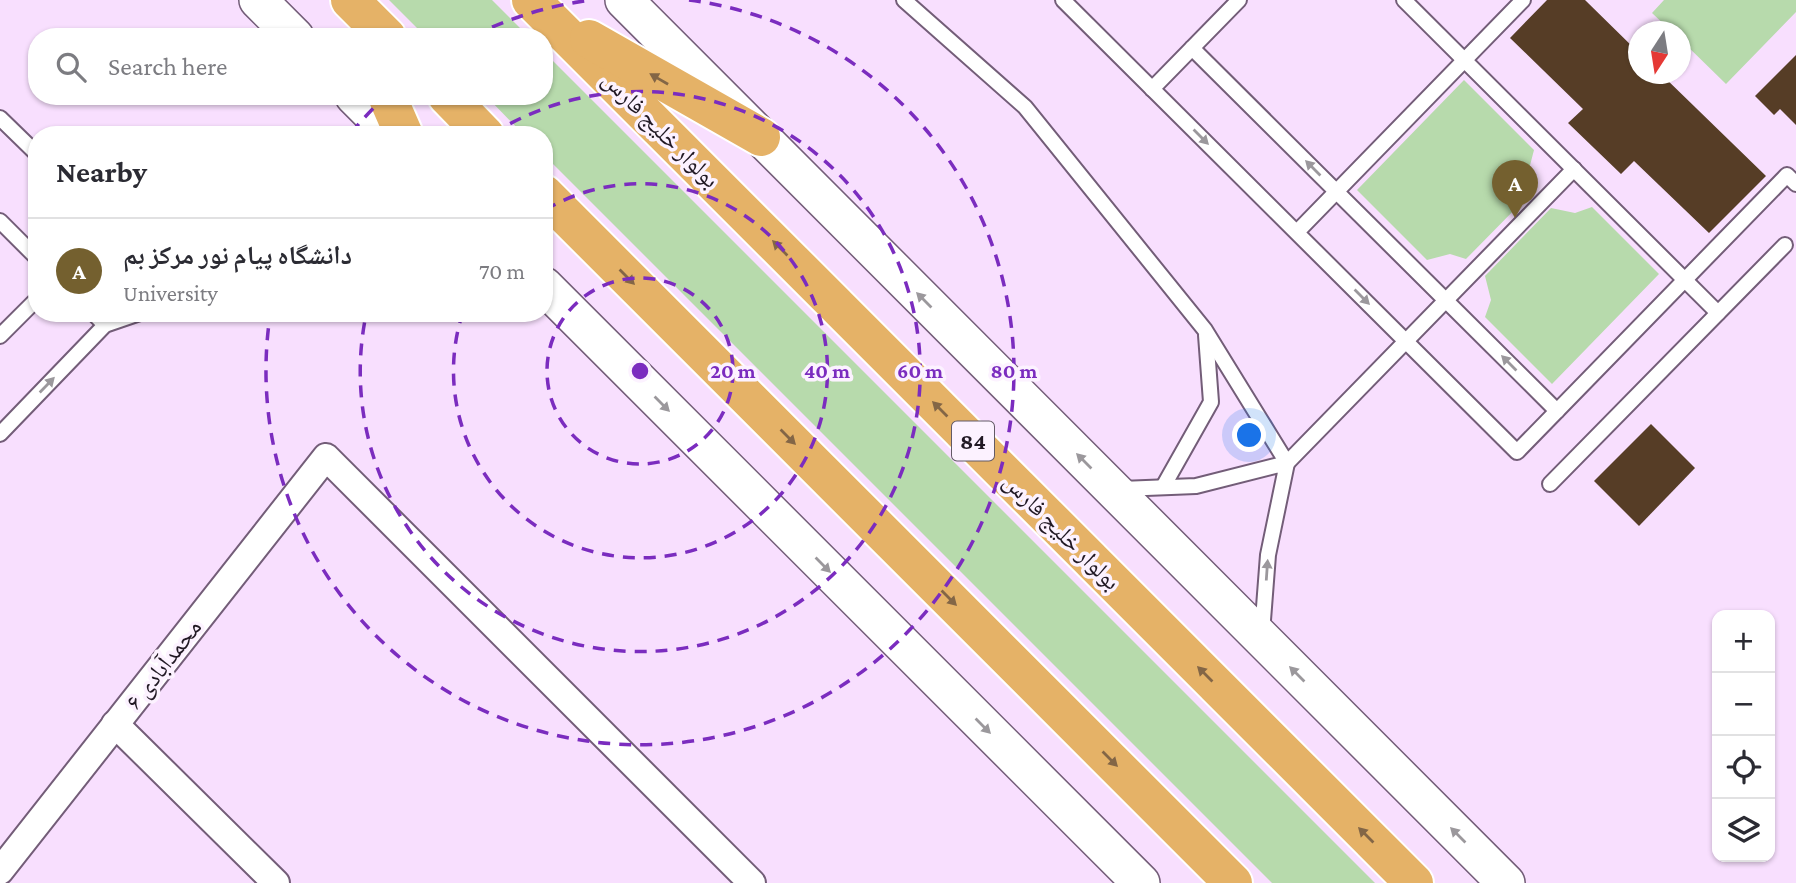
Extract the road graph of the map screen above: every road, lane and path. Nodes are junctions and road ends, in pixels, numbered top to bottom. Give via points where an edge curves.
1 (258, 0) edge
2 (348, 0) edge
3 (624, 0) edge
4 (904, 0) edge
5 (1063, 0) edge
6 (1239, 0) edge
7 (1404, 0) edge
8 (1523, 0) edge
9 (539, 7) edge
10 (286, 28) edge
11 (358, 28) edge
12 (378, 28) edge
13 (1192, 48) junction
14 (1464, 60) junction
15 (1152, 89) junction
16 (363, 105) edge
17 (391, 105) edge
18 (456, 105) edge
19 (0, 118) edge
20 (384, 126) edge
21 (400, 126) edge
22 (476, 126) edge
23 (761, 137) junction
24 (28, 145) edge
25 (1574, 169) junction
26 (1796, 184) edge
27 (1336, 191) junction
28 (553, 203) edge
29 (0, 221) edge
30 (553, 223) edge
31 (1297, 232) junction
32 (588, 237) junction
33 (1784, 245) dead end
34 (28, 249) edge
35 (1685, 280) junction
36 (553, 295) edge
37 (1446, 301) junction
38 (28, 308) edge
39 (1718, 313) junction
40 (102, 322) edge
41 (108, 322) edge
42 (114, 322) edge
43 (105, 325) junction
44 (1205, 330) junction
45 (0, 336) edge
46 (1406, 341) junction
47 (1557, 411) junction
48 (0, 434) edge
49 (1287, 463) junction
50 (1550, 484) dead end
51 (1163, 487) junction
52 (1113, 489) junction
53 (1261, 638) junction
54 (115, 724) junction
55 (0, 871) edge
56 (276, 883) edge
57 (752, 883) edge
58 (1140, 883) edge
59 (1233, 883) edge
60 (1414, 883) edge
61 (1506, 883) edge

1 - 10 street
2 - 11 highway
2 - 12 highway
3 - 23 street
4 - 44 lane via 1025,107
5 - 15 lane
6 - 13 lane
7 - 14 lane
8 - 14 lane
23 -> 9 highway
60 -> 9 highway, بولوار خلیج فارس / 84
13 - 15 lane
27 -> 13 lane
14 - 25 lane
14 - 27 lane
15 -> 31 lane
16 - 20 street
17 - 21 highway
18 - 22 highway
19 - 24 lane
52 -> 23 street
25 - 35 lane
25 - 37 lane
26 - 35 lane via 1787,175
27 - 31 lane
27 - 37 lane
28 - 32 highway
29 - 34 lane
30 - 32 highway
31 -> 46 lane
32 -> 59 highway
33 - 39 lane
35 - 39 lane
35 - 47 lane
36 -> 58 street
37 - 46 lane
47 -> 37 lane
38 - 45 lane
39 - 50 lane
40 - 43 lane
41 - 43 lane
42 - 43 lane
48 -> 43 lane
44 - 49 lane
44 - 51 lane via 1211,402
46 - 47 lane via 1517,452
46 - 49 lane
49 - 51 lane via 1196,486
53 -> 49 lane via 1268,555
51 - 52 lane
52 - 53 street
61 -> 53 street
54 - 55 street, محمدآبادی ۶
54 - 56 street
54 - 57 street, محمدآبادی ۶ via 326,457

